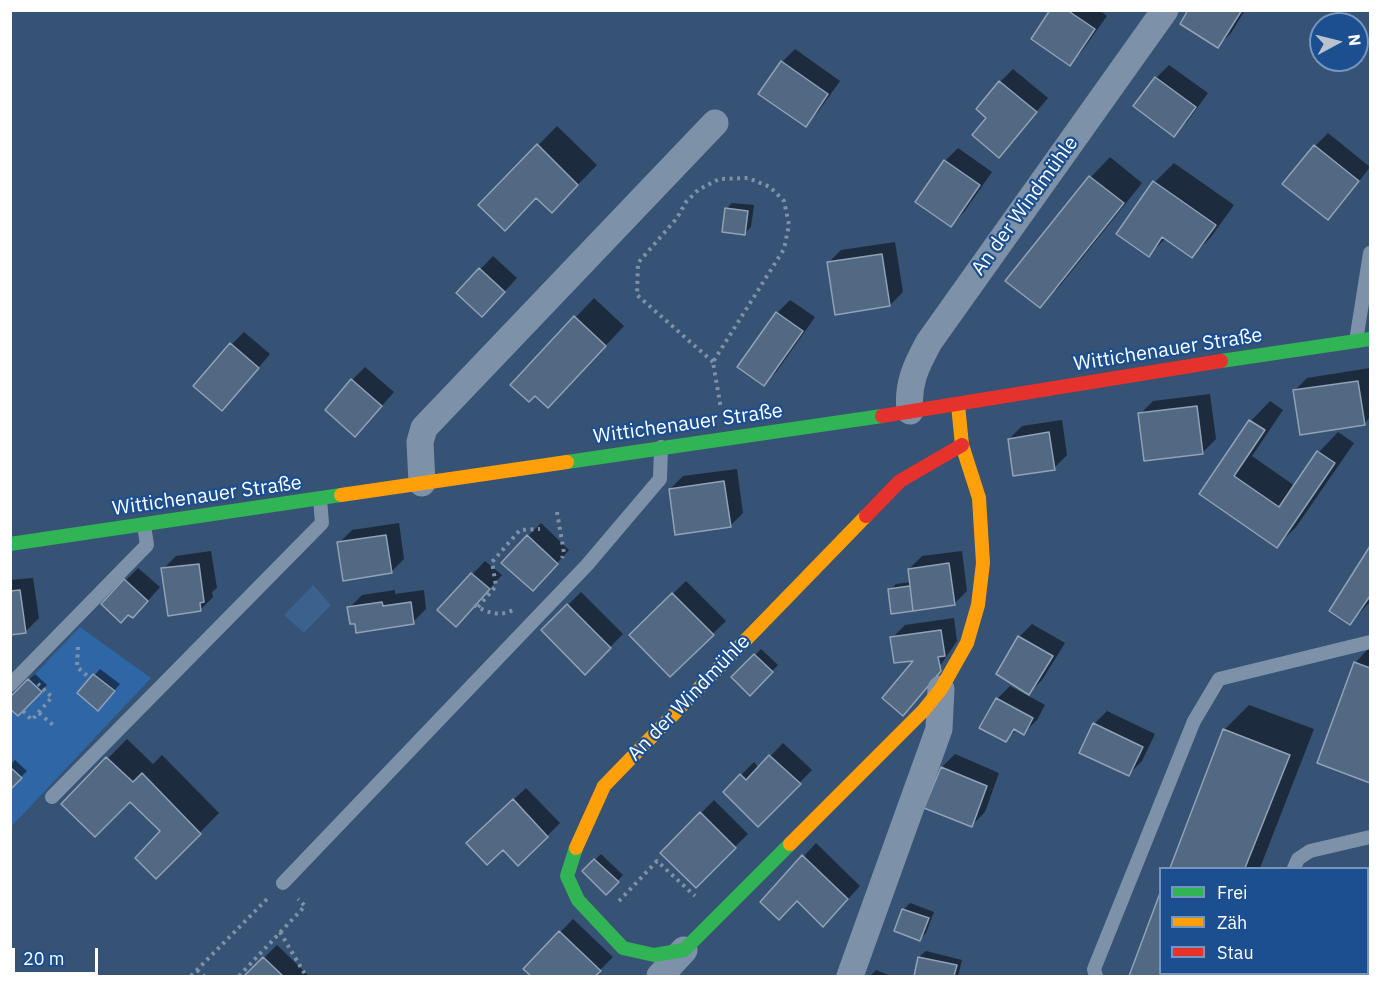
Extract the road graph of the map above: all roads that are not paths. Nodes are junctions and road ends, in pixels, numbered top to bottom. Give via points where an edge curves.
1 (1165, 10) edge
2 (715, 123) dead end
3 (1371, 253) edge
4 (1371, 339) edge
5 (1356, 341) junction
6 (958, 405) junction
7 (910, 411) junction
8 (962, 445) junction
9 (661, 447) junction
10 (422, 483) junction
11 (320, 499) junction
12 (144, 525) junction
13 (10, 544) edge
14 (1371, 642) edge
15 (10, 685) edge
16 (941, 689) junction
17 (52, 797) dead end
18 (1371, 837) edge
19 (1294, 867) edge
20 (283, 883) road end
21 (684, 950) junction
22 (660, 976) edge
23 (850, 976) edge
24 (1096, 976) edge

1 - 7 street, An der Windmühle via 929,342 912,376
2 - 10 street via 424,428 420,442
3 - 5 lane
4 - 5 street, Wittichenauer Straße
5 - 6 street, Wittichenauer Straße
6 - 7 street, Wittichenauer Straße
6 - 8 street
7 - 9 street, Wittichenauer Straße
8 - 16 street via 979,498 983,563 968,643
8 - 21 street, An der Windmühle via 900,481 604,786 567,876 578,900 623,948 654,955
9 - 10 street, Wittichenauer Straße
9 - 20 lane via 660,479 587,565
10 - 11 street, Wittichenauer Straße
11 - 12 street, Wittichenauer Straße
11 - 17 lane via 322,523
12 - 13 street, Wittichenauer Straße
12 - 15 lane via 147,545
14 - 24 lane via 1219,679 1194,721 1095,969
16 - 21 street
16 - 23 street via 939,729
18 - 19 lane via 1310,850
21 - 22 street

